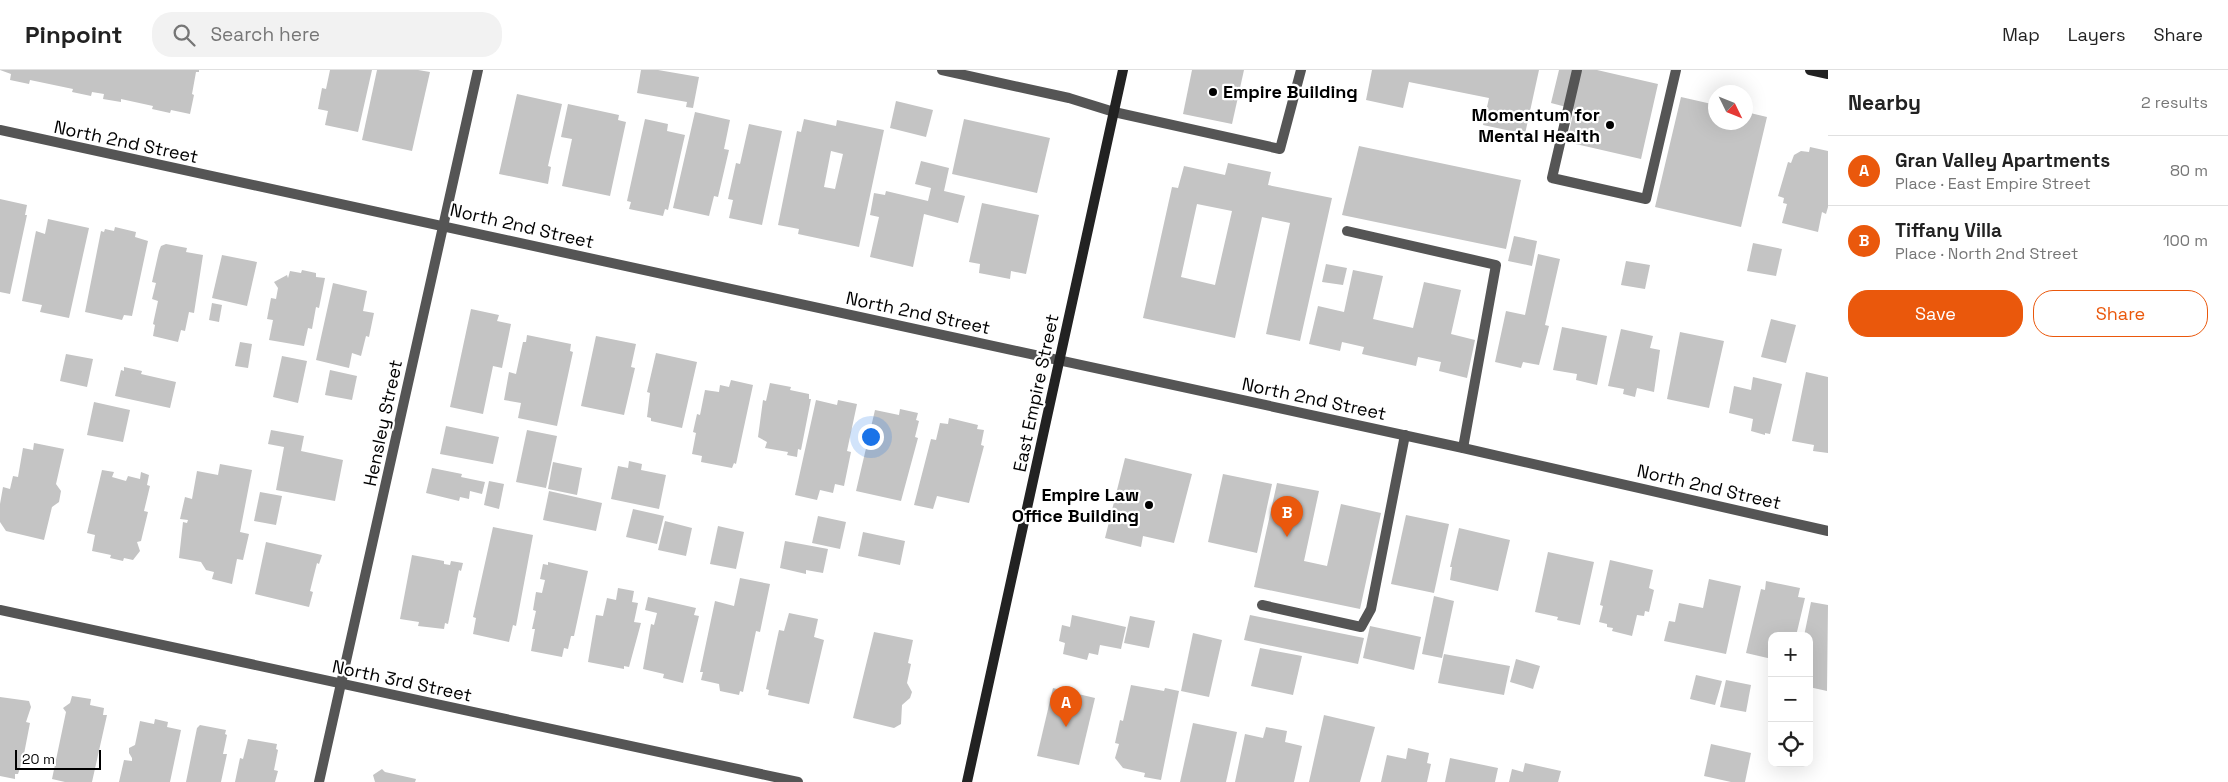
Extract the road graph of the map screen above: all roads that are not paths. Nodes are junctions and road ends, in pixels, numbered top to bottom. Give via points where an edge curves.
1 (478, 70) edge
2 (942, 70) edge
3 (1123, 70) edge
4 (1301, 70) edge
5 (1577, 70) edge
6 (1676, 70) edge
7 (1810, 70) edge
8 (1828, 74) edge
9 (1114, 112) junction
10 (0, 130) edge
11 (443, 225) junction
12 (1347, 231) dead end
13 (1059, 360) junction
14 (1405, 435) junction
15 (1463, 448) junction
16 (1828, 531) edge
17 (1262, 605) dead end
18 (0, 610) edge
19 (341, 684) junction
20 (319, 782) edge
21 (798, 782) edge
22 (967, 782) edge

1 - 11 street, Hensley Street
2 - 9 street via 1069,98
3 - 9 street, East Empire Street
4 - 9 street via 1280,149
5 - 6 street via 1552,178 1646,199
7 - 8 street
9 - 13 street, East Empire Street
10 - 11 street, North 2nd Street
11 - 13 street, North 2nd Street
11 - 19 street, Hensley Street
12 - 15 street via 1496,265
13 - 14 street, North 2nd Street
13 - 22 street, East Empire Street
14 - 15 street, North 2nd Street
14 - 17 street via 1371,609 1361,627
15 - 16 street, North 2nd Street
18 - 19 street, North 3rd Street
19 - 20 street, Hensley Street
19 - 21 street, North 3rd Street

